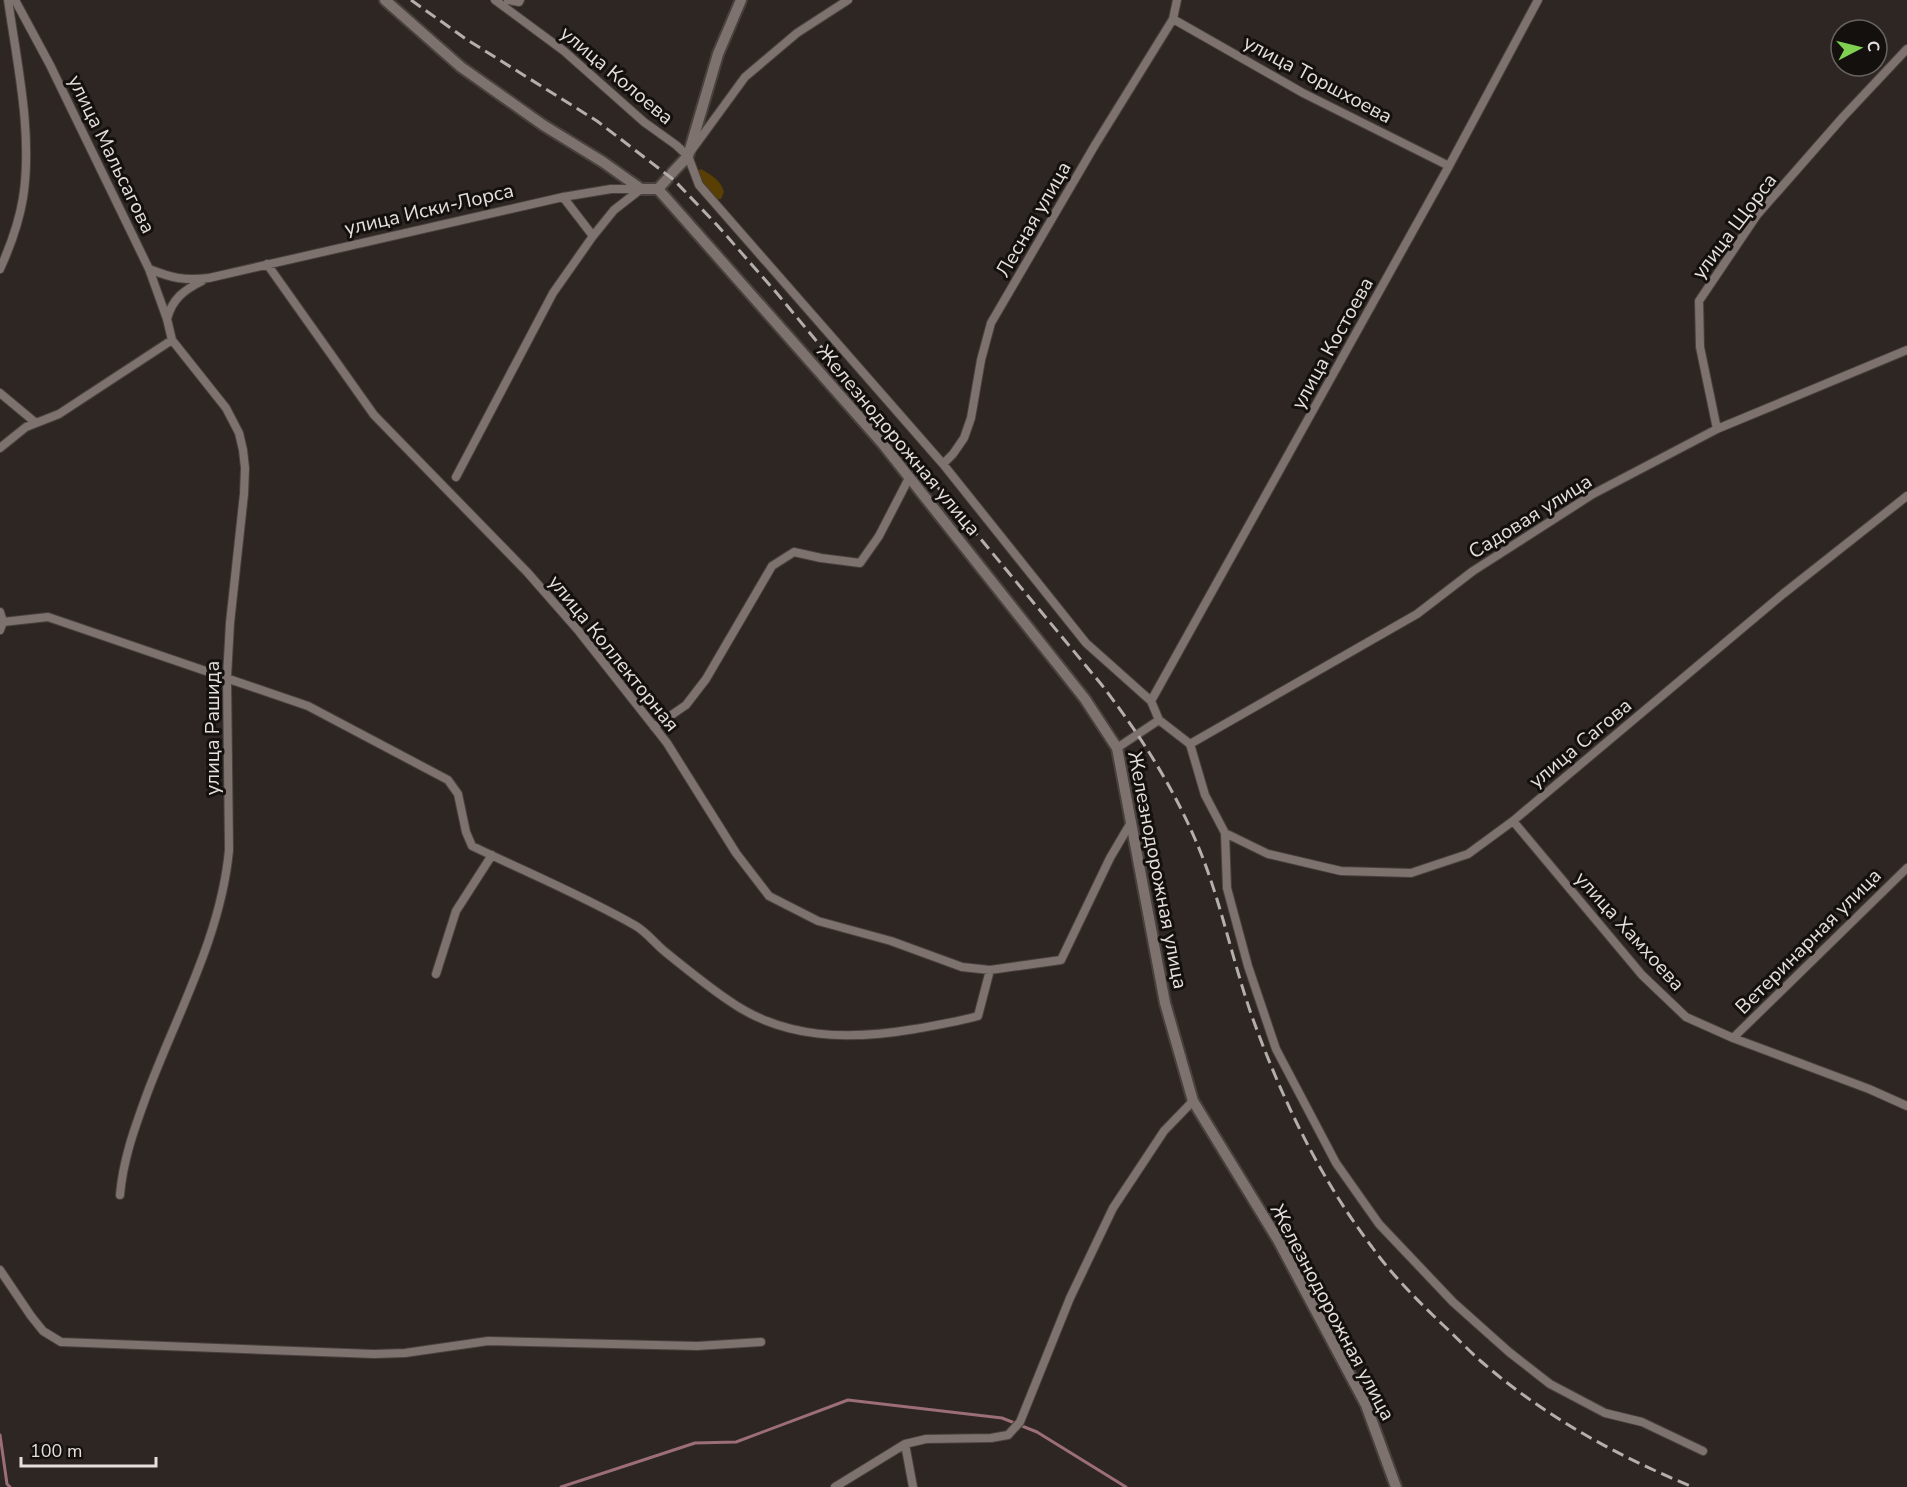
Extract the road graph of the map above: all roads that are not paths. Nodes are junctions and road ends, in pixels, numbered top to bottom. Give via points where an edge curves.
1 (8, 0) edge
2 (15, 0) edge
3 (385, 0) edge
4 (495, 0) edge
5 (508, 0) edge
6 (520, 0) edge
7 (741, 0) edge
8 (848, 0) edge
9 (1178, 0) edge
10 (1538, 0) edge
11 (1173, 19) junction
12 (1907, 49) edge
13 (687, 156) junction
14 (1449, 166) junction
15 (616, 171) junction
16 (611, 189) junction
17 (641, 189) junction
18 (658, 189) junction
19 (563, 197) junction
20 (593, 236) junction
21 (267, 264) junction
22 (0, 269) edge
23 (149, 269) junction
24 (208, 278) junction
25 (167, 319) junction
26 (172, 340) junction
27 (1907, 350) edge
28 (0, 393) edge
29 (36, 423) junction
30 (1717, 429) junction
31 (0, 448) edge
32 (943, 464) junction
33 (456, 477) dead end
34 (909, 478) junction
35 (1907, 496) edge
36 (0, 612) edge
37 (2, 626) edge
38 (227, 677) junction
39 (1151, 701) junction
40 (1159, 720) junction
41 (654, 727) junction
42 (1190, 744) junction
43 (1117, 748) junction
44 (1512, 821) junction
45 (1130, 824) junction
46 (1225, 833) junction
47 (492, 855) junction
48 (1907, 868) edge
49 (990, 970) junction
50 (435, 974) dead end
51 (1734, 1038) junction
52 (1193, 1101) junction
53 (1907, 1106) edge
54 (120, 1195) dead end
55 (0, 1270) edge
56 (761, 1342) dead end
57 (905, 1444) junction
58 (1703, 1451) dead end
59 (835, 1487) edge
60 (913, 1487) edge
61 (1396, 1487) edge

1 - 22 street via 26,140 23,198
2 - 23 street, улица Мальсагова
3 - 15 street via 461,66
4 - 13 street, улица Колоева via 564,51
5 - 6 street
7 - 13 street via 718,54
8 - 13 street via 796,33 745,77
9 - 11 street, Лесная улица
10 - 14 street, улица Костоева
11 - 14 street, улица Торшхоева via 1303,93
11 - 32 street, Лесная улица via 991,323 971,418 964,438
12 - 30 street, улица Щорса via 1757,215 1699,301 1700,347
13 - 18 street
13 - 32 street via 699,185
14 - 39 street, улица Костоева
15 - 16 street via 617,182
15 - 17 street
16 - 17 street, улица Иски-Лорса
16 - 19 street, улица Иски-Лорса
17 - 18 street, улица Иски-Лорса
17 - 20 street via 614,210
18 - 34 street, Железнодорожная улица
19 - 20 street
19 - 21 street, улица Иски-Лорса
20 - 33 street via 553,293
21 - 24 street, улица Иски-Лорса
21 - 41 street, улица Коллекторная via 374,415 527,572
23 - 24 street via 180,280
23 - 25 street, улица Рашида
24 - 25 street via 181,293 171,305
25 - 26 street, улица Рашида
26 - 29 street via 59,414
26 - 38 street, улица Рашида via 226,408 243,450 244,494
27 - 30 street, Садовая улица
28 - 29 street
29 - 31 street
30 - 42 street, Садовая улица via 1593,494 1473,571 1418,614
32 - 39 street via 1086,642
34 - 41 street via 860,563 794,552 772,566 706,679 686,705
34 - 43 street, Железнодорожная улица via 1085,699
35 - 44 street, улица Сагова via 1783,594
36 - 37 street
37 - 38 street via 48,617
38 - 47 street via 308,706 448,780 458,794 472,846
38 - 54 street, улица Рашида via 227,872 206,950 164,1048 125,1156
39 - 40 street
40 - 42 street
40 - 43 street
41 - 49 street, улица Коллекторная via 736,853 769,896 818,921 891,941 962,967
42 - 46 street via 1205,795
43 - 45 street, Железнодорожная улица
44 - 46 street, улица Сагова via 1468,854 1411,873 1341,871 1268,854
44 - 51 street, улица Хамхоева via 1642,975 1686,1017
45 - 49 street, улица Коллекторная via 1061,960
45 - 52 street, Железнодорожная улица via 1165,1003
46 - 58 street via 1227,888 1276,1049 1336,1163 1379,1224 1453,1302 1550,1384 1605,1413 1642,1422
47 - 49 street via 638,927 728,1001 758,1019 783,1027 852,1036 959,1022 978,1016
47 - 50 street via 456,911
48 - 51 street, Ветеринарная улица
51 - 53 street, улица Хамхоева
52 - 57 street via 1164,1131 1113,1208 1070,1298 1020,1422 1008,1435 926,1439
52 - 61 street, Железнодорожная улица via 1278,1240 1366,1405
55 - 56 street via 43,1331 61,1342 374,1354 488,1341 697,1346
57 - 59 street
57 - 60 street

